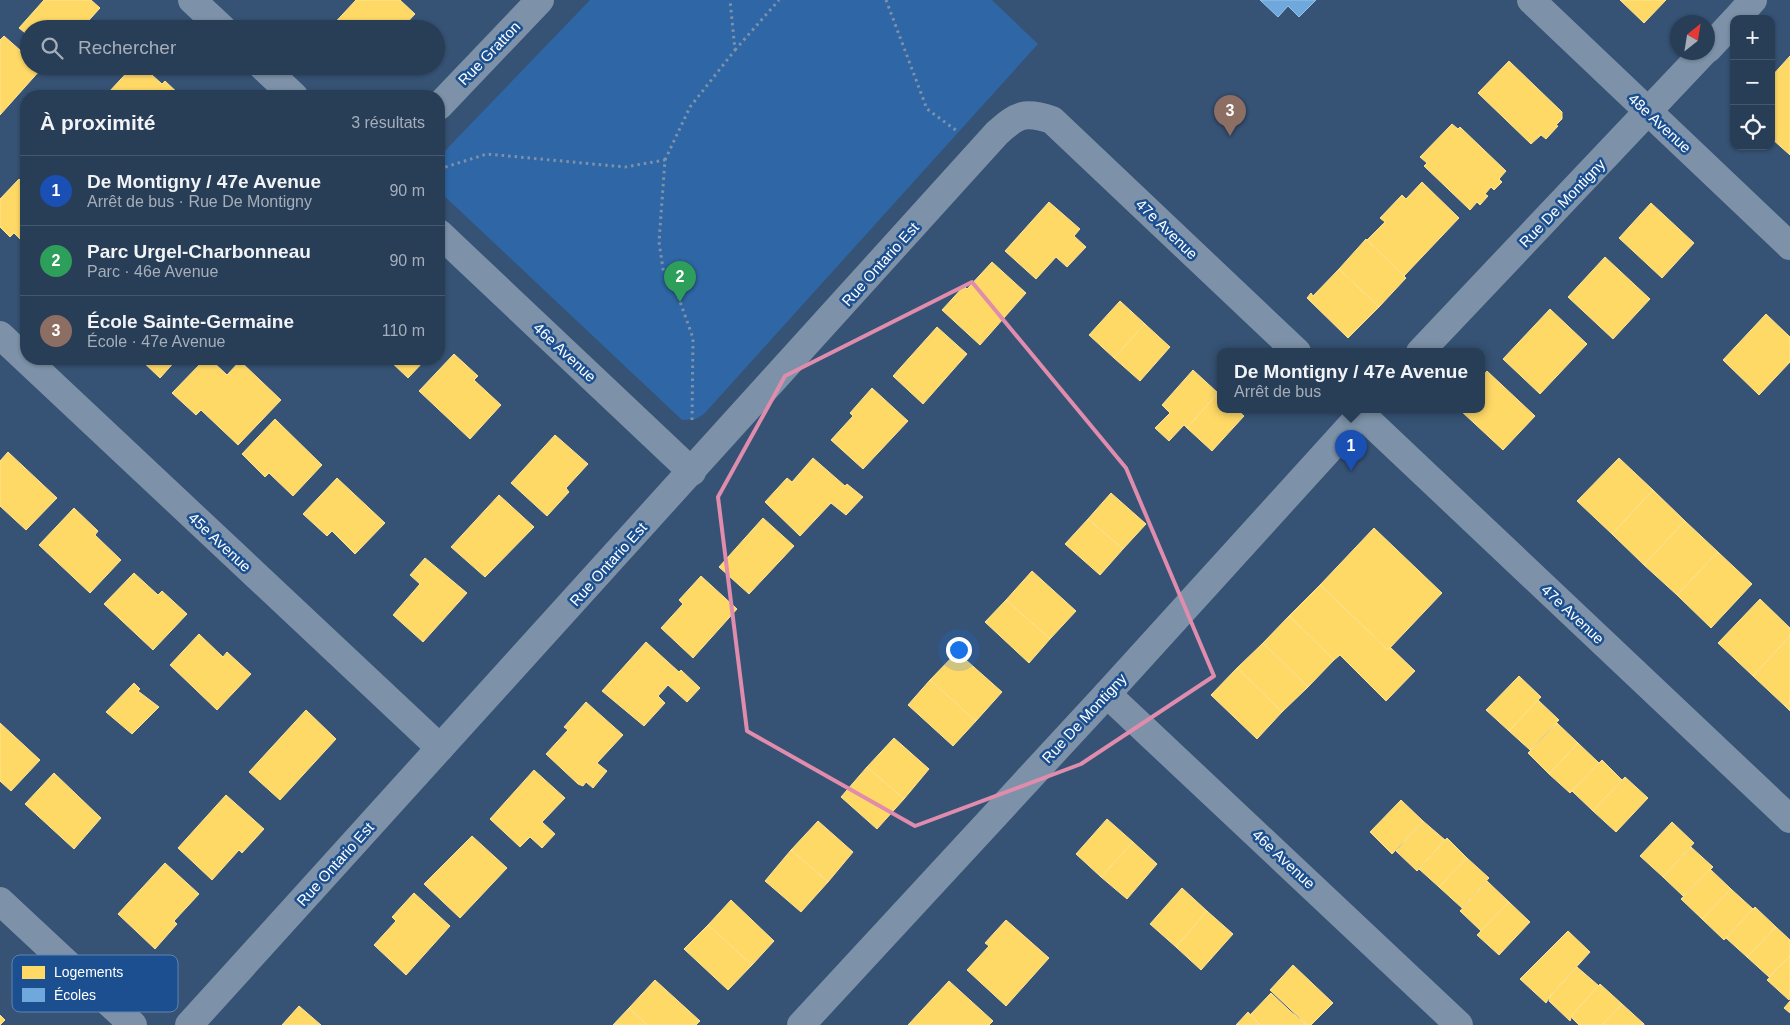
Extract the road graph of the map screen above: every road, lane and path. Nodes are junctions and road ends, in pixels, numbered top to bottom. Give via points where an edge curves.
1 (192, 0) edge
2 (540, 0) edge
3 (730, 0) edge
4 (780, 0) edge
5 (886, 0) edge
6 (1530, 0) edge
7 (1754, 0) edge
8 (1740, 15) edge
9 (213, 20) edge
10 (1730, 25) edge
11 (1715, 41) edge
12 (735, 50) junction
13 (1697, 60) edge
14 (272, 75) edge
15 (288, 90) edge
16 (445, 100) edge
17 (1648, 112) junction
18 (1032, 113) joint
19 (982, 150) junction
20 (665, 160) junction
21 (445, 167) edge
22 (445, 239) edge
23 (1790, 246) edge
24 (0, 335) edge
25 (1292, 348) edge
26 (1424, 348) edge
27 (20, 354) edge
28 (32, 365) edge
29 (1359, 413) edge
30 (1363, 413) edge
31 (692, 424) dead end
32 (692, 472) junction
33 (1107, 694) junction
34 (440, 748) junction
35 (1790, 819) edge
36 (0, 900) edge
37 (59, 955) edge
38 (119, 1012) edge
39 (1445, 1020) edge
40 (133, 1025) edge
41 (189, 1025) edge
42 (801, 1025) edge

1 - 9 street
2 - 16 street, Rue Gratton
3 - 12 path
4 - 12 path
5 - 19 path via 926,109
6 - 17 street, 48e Avenue
7 - 8 street
10 - 11 street
12 - 20 path via 690,107
13 - 17 street, Rue De Montigny
14 - 15 street
17 - 23 street, 48e Avenue
17 - 26 street, Rue De Montigny
18 - 19 street, Rue Ontario Est via 1014,117
18 - 25 street, 47e Avenue via 1052,120 1069,135
19 - 32 street, Rue Ontario Est
20 - 21 path via 625,167 487,154
20 - 31 path via 659,242 663,269 677,293 693,338
22 - 32 street, 46e Avenue
24 - 27 street, 45e Avenue
28 - 34 street, 45e Avenue
29 - 33 street, Rue De Montigny
30 - 35 street, 47e Avenue
32 - 34 street, Rue Ontario Est
33 - 39 street, 46e Avenue
33 - 42 street, Rue De Montigny
34 - 41 street, Rue Ontario Est
36 - 37 street
38 - 40 street

